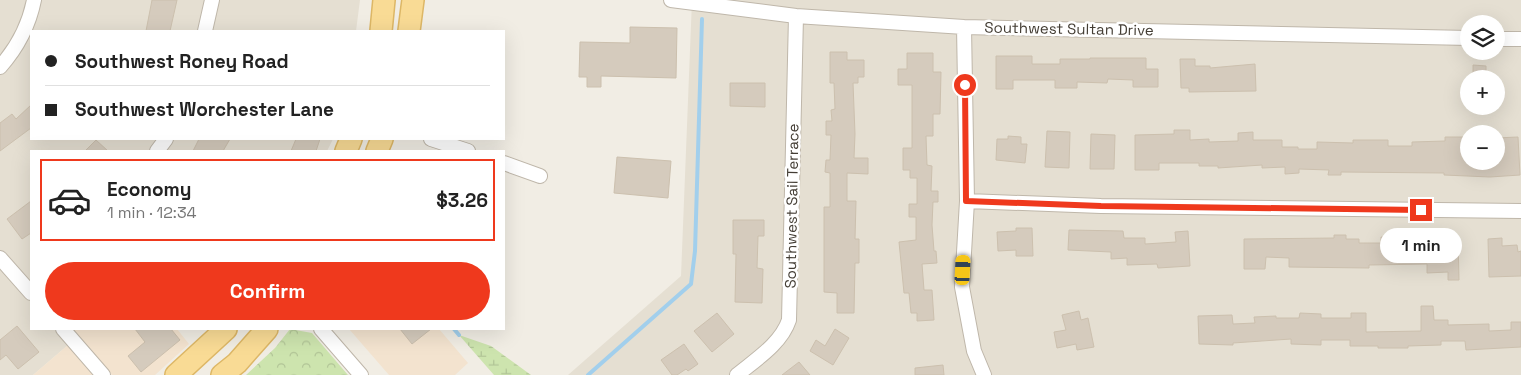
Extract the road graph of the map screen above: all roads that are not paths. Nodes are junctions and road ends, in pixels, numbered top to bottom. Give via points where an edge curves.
1 (34, 0) edge
2 (212, 0) edge
3 (384, 0) edge
4 (414, 0) edge
5 (671, 0) edge
6 (796, 16) junction
7 (964, 27) junction
8 (205, 30) edge
9 (381, 30) edge
10 (409, 30) edge
11 (1460, 38) edge
12 (1505, 39) edge
13 (1521, 40) edge
14 (0, 67) edge
15 (433, 140) edge
16 (465, 150) edge
17 (505, 164) edge
18 (540, 176) dead end
19 (966, 201) junction
20 (1521, 211) edge
21 (0, 258) edge
22 (29, 285) edge
23 (64, 330) edge
24 (225, 330) edge
25 (266, 330) edge
26 (322, 330) edge
27 (103, 375) edge
28 (176, 375) edge
29 (222, 375) edge
30 (361, 375) edge
31 (737, 375) edge
32 (984, 375) edge

1 - 14 street via 13,52
2 - 8 street
3 - 9 main road
4 - 10 main road
5 - 6 street, Southwest Sultan Drive
6 - 7 street, Southwest Sultan Drive
6 - 31 street, Southwest Sail Terrace via 789,320 786,331
7 - 11 street, Southwest Sultan Drive
7 - 19 street
12 - 13 street
15 - 16 street
17 - 18 street
19 - 20 street via 1101,206
19 - 32 street via 962,287 974,350
21 - 22 street
23 - 27 street
24 - 28 main road
25 - 29 main road
26 - 30 street

